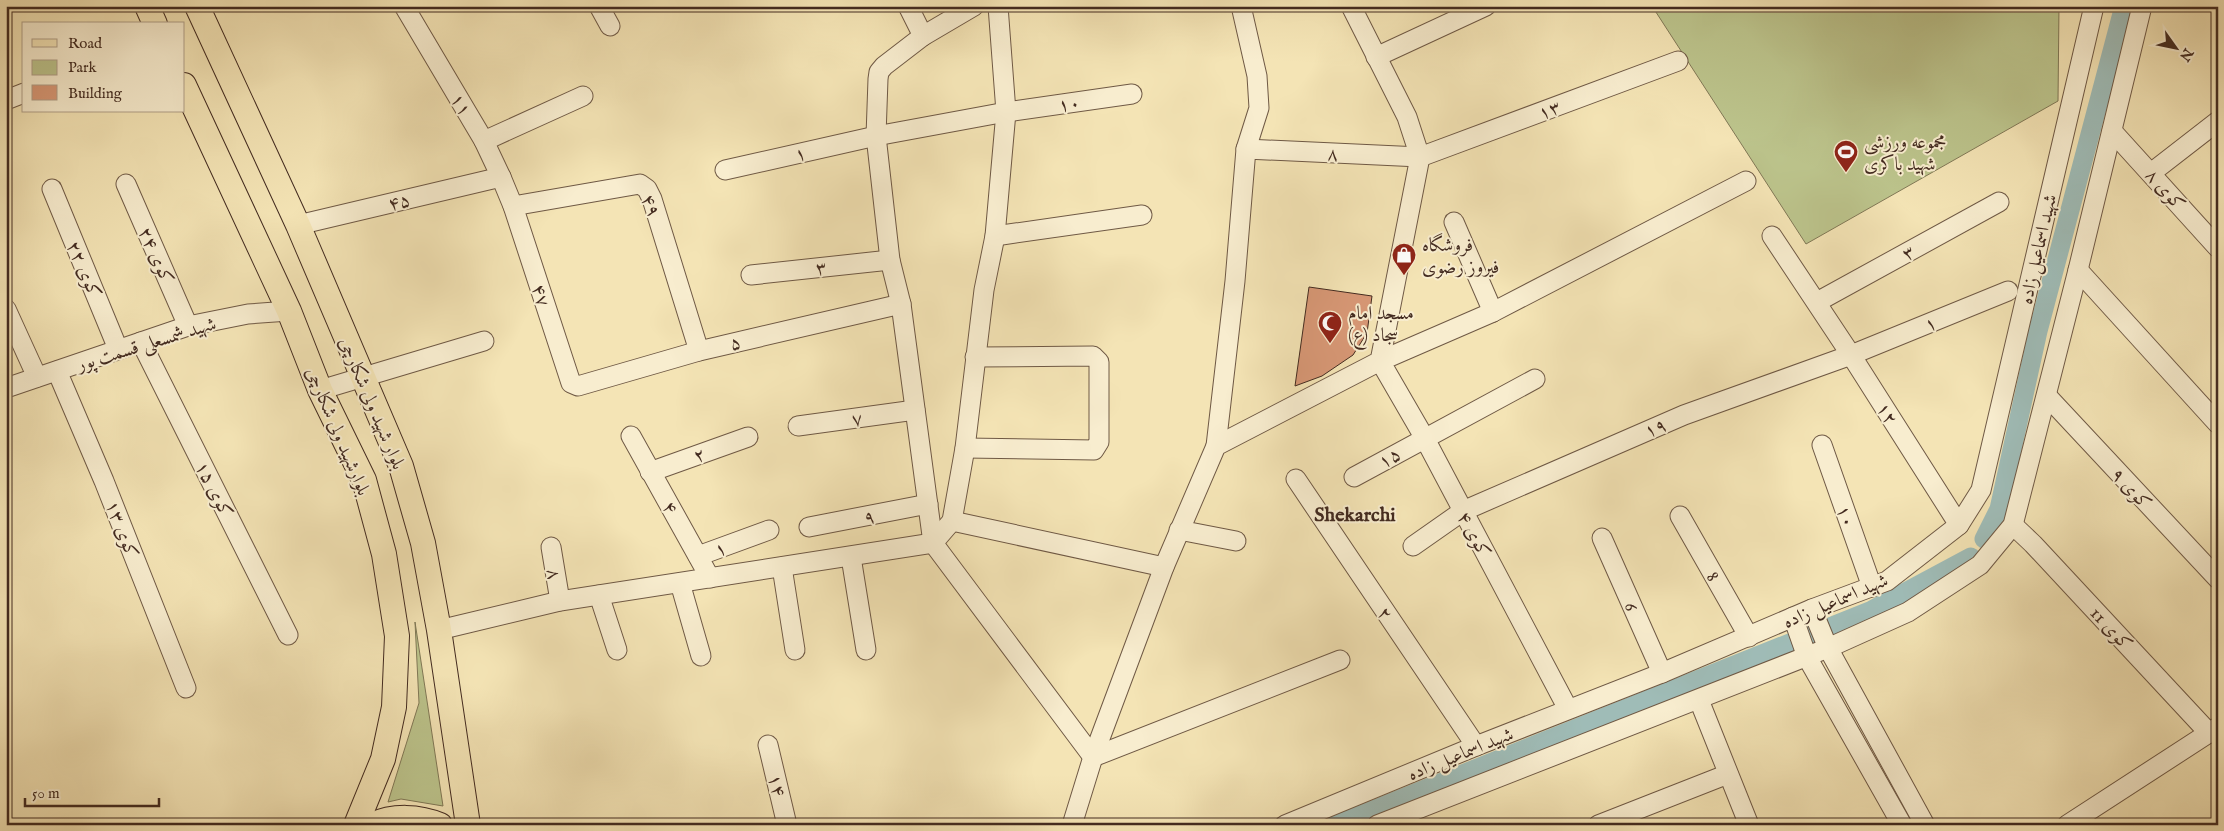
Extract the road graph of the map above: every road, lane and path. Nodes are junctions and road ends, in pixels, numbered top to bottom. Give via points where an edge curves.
1 (147, 6) edge
2 (197, 6) edge
3 (404, 6) edge
4 (599, 6) edge
5 (908, 6) edge
6 (974, 6) edge
7 (998, 6) edge
8 (1241, 6) edge
9 (1350, 6) edge
10 (1486, 6) edge
11 (2094, 6) edge
12 (2142, 6) edge
13 (154, 22) edge
14 (610, 26) dead end
15 (923, 36) junction
16 (1376, 57) junction
17 (1678, 61) dead end
18 (185, 88) edge
19 (22, 94) edge
20 (1132, 94) dead end
21 (583, 96) dead end
22 (6, 100) edge
23 (1006, 112) junction
24 (2218, 121) edge
25 (2112, 132) junction
26 (876, 136) junction
27 (484, 141) junction
28 (1246, 149) junction
29 (1420, 157) junction
30 (725, 170) dead end
31 (2151, 172) junction
32 (501, 177) junction
33 (1746, 181) dead end
34 (126, 184) dead end
35 (52, 189) dead end
36 (1999, 202) dead end
37 (513, 206) junction
38 (1142, 215) dead end
39 (1454, 222) dead end
40 (298, 225) junction
41 (995, 236) junction
42 (1772, 236) dead end
43 (2218, 248) edge
44 (890, 260) junction
45 (2078, 270) junction
46 (751, 275) dead end
47 (2008, 291) dead end
48 (1817, 302) junction
49 (901, 304) junction
50 (6, 309) edge
51 (289, 311) junction
52 (1493, 312) junction
53 (188, 326) junction
54 (484, 341) dead end
55 (142, 342) junction
56 (118, 350) junction
57 (699, 351) junction
58 (1851, 354) junction
59 (975, 357) junction
60 (1380, 361) junction
61 (57, 371) junction
62 (37, 377) junction
63 (363, 377) junction
64 (1535, 379) dead end
65 (571, 383) joint
66 (6, 388) edge
67 (320, 390) junction
68 (2047, 396) junction
69 (916, 410) junction
70 (2218, 424) edge
71 (798, 426) dead end
72 (631, 436) dead end
73 (748, 437) dead end
74 (1424, 438) junction
75 (1822, 445) dead end
76 (1216, 446) junction
77 (965, 448) junction
78 (650, 472) junction
79 (1354, 477) dead end
80 (1296, 480) dead end
81 (928, 504) junction
82 (1463, 511) junction
83 (1680, 516) dead end
84 (952, 521) junction
85 (1958, 525) junction
86 (2013, 525) junction
87 (809, 527) dead end
88 (770, 530) dead end
89 (1179, 530) junction
90 (1602, 538) dead end
91 (1236, 541) dead end
92 (934, 543) junction
93 (1413, 546) dead end
94 (551, 547) dead end
95 (698, 556) junction
96 (851, 557) junction
97 (1164, 567) junction
98 (782, 568) junction
99 (710, 578) junction
100 (2218, 579) edge
101 (680, 583) junction
102 (1872, 587) junction
103 (599, 595) junction
104 (560, 601) junction
105 (1812, 609) junction
106 (1793, 617) junction
107 (439, 630) junction
108 (288, 635) dead end
109 (1749, 637) junction
110 (1828, 648) junction
111 (617, 650) dead end
112 (795, 650) dead end
113 (866, 650) dead end
114 (701, 656) dead end
115 (1807, 657) junction
116 (1340, 660) dead end
117 (1662, 673) junction
118 (186, 688) dead end
119 (1699, 700) junction
120 (1568, 709) junction
121 (2213, 730) edge
122 (768, 746) dead end
123 (1476, 746) junction
124 (1093, 757) junction
125 (1728, 774) junction
126 (356, 825) edge
127 (372, 825) edge
128 (440, 825) edge
129 (468, 825) edge
130 (787, 825) edge
131 (1072, 825) edge
132 (1285, 825) edge
133 (1377, 825) edge
134 (1598, 825) edge
135 (1750, 825) edge
136 (1902, 825) edge
137 (1924, 825) edge
138 (2067, 825) edge

1 - 13 main road
2 - 40 main road, بلوار شهید ولی شکارچی
3 - 27 street, ۱۱
4 - 14 street
5 - 15 street
6 - 15 street
7 - 23 street
8 - 28 street via 1258,76 1260,108
9 - 16 street
10 - 16 street
11 - 85 street, شهید اسماعیل زاده via 1981,490
12 - 25 street, شهید اسماعیل زاده
15 - 26 street via 879,72
16 - 29 street via 1407,118
17 - 29 street, ۱۳
18 - 51 main road, بلوارشهید ولی شکارچی
19 - 22 street
20 - 23 street, ۱۰
21 - 27 street
23 - 26 street, ۱۰
23 - 41 street
24 - 31 street
25 - 31 street, کوی ۸
25 - 45 street, شهید اسماعیل زاده
26 - 30 street, ۱
26 - 44 street
27 - 32 street, ۱۱
28 - 29 street, ۸
28 - 76 street via 1236,280
29 - 60 street
31 - 43 street, کوی ۸
32 - 37 street, ۱۱
32 - 40 street, ۴۵
33 - 52 street
34 - 53 street, کوی ۲۴
35 - 56 street, کوی ۲۲
36 - 48 street, ۳
37 - 57 street, ۴۹ via 640,184 647,189
37 - 65 street, ۴۷
38 - 41 street
39 - 52 street
40 - 63 main road, بلوار شهید ولی شکارچی
41 - 59 street
42 - 48 street, ۱۲
44 - 46 street, ۳
44 - 49 street
45 - 68 street, شهید اسماعیل زاده
45 - 70 street
47 - 58 street, ۱
48 - 58 street, ۱۲
49 - 57 street, ۵
49 - 69 street
50 - 62 street
51 - 53 street, شهید شمسعلی قسمت پور via 248,314
51 - 67 main road, بلوارشهید ولی شکارچی
52 - 60 street
53 - 55 street, شهید شمسعلی قسمت پور
54 - 63 street
55 - 56 street, شهید شمسعلی قسمت پور
55 - 108 street, کوی ۱۵
56 - 61 street, شهید شمسعلی قسمت پور
57 - 65 street, ۵ via 578,386
58 - 82 street, ۱۹ via 1684,415
58 - 85 street, ۱۲
59 - 77 street
59 - 77 street via 1093,356 1099,362 1099,442 1094,450
60 - 74 street, کوی ۴
60 - 76 street
61 - 62 street, شهید شمسعلی قسمت پور
61 - 118 street, کوی ۱۳
62 - 66 street, شهید شمسعلی قسمت پور
63 - 67 street
63 - 107 main road, بلوار شهید ولی شکارچی via 401,466 423,543
64 - 74 street, ۱۵
67 - 126 main road, بلوارشهید ولی شکارچی via 364,480 384,554 397,636 394,707 383,759
68 - 86 street, شهید اسماعیل زاده
68 - 100 street, کوی ۹
69 - 71 street, ۷
69 - 81 street
72 - 78 street, ۴
73 - 78 street, ۲
74 - 79 street, ۱۵
74 - 82 street, کوی ۴
75 - 102 street, ۱۰
76 - 89 street
77 - 84 street
78 - 95 street, ۴
80 - 123 street, ۲
81 - 87 street, ۹
81 - 92 street
82 - 93 street, ۱۹
82 - 120 street, کوی ۴
83 - 109 street, 8
84 - 92 street
84 - 97 street
85 - 102 street, شهید اسماعیل زاده via 1887,581
86 - 110 street, شهید اسماعیل زاده via 1980,565 1908,612
86 - 121 street, کوی 11
88 - 95 street, ۱
89 - 91 street
89 - 97 street
90 - 117 street, 6
92 - 96 street
92 - 124 street
94 - 104 street, ۸
95 - 99 street, ۴
96 - 98 street
96 - 113 street
97 - 124 street
98 - 99 street
98 - 112 street
99 - 101 street
101 - 103 street
101 - 114 street
102 - 105 street, شهید اسماعیل زاده
103 - 104 street
103 - 111 street
104 - 107 street
105 - 106 street, شهید اسماعیل زاده
105 - 110 street
106 - 109 street, شهید اسماعیل زاده
106 - 115 street
107 - 129 main road, بلوار شهید ولی شکارچی
109 - 117 street, شهید اسماعیل زاده
110 - 115 street, شهید اسماعیل زاده
110 - 137 street
115 - 119 street, شهید اسماعیل زاده
115 - 136 street
116 - 124 street
117 - 120 street, شهید اسماعیل زاده
119 - 125 street
119 - 133 street, شهید اسماعیل زاده
120 - 123 street, شهید اسماعیل زاده
121 - 138 street
122 - 130 street, ۱۴
123 - 132 street, شهید اسماعیل زاده
124 - 131 street
125 - 134 street
125 - 135 street
127 - 128 main road via 400,817 426,819

